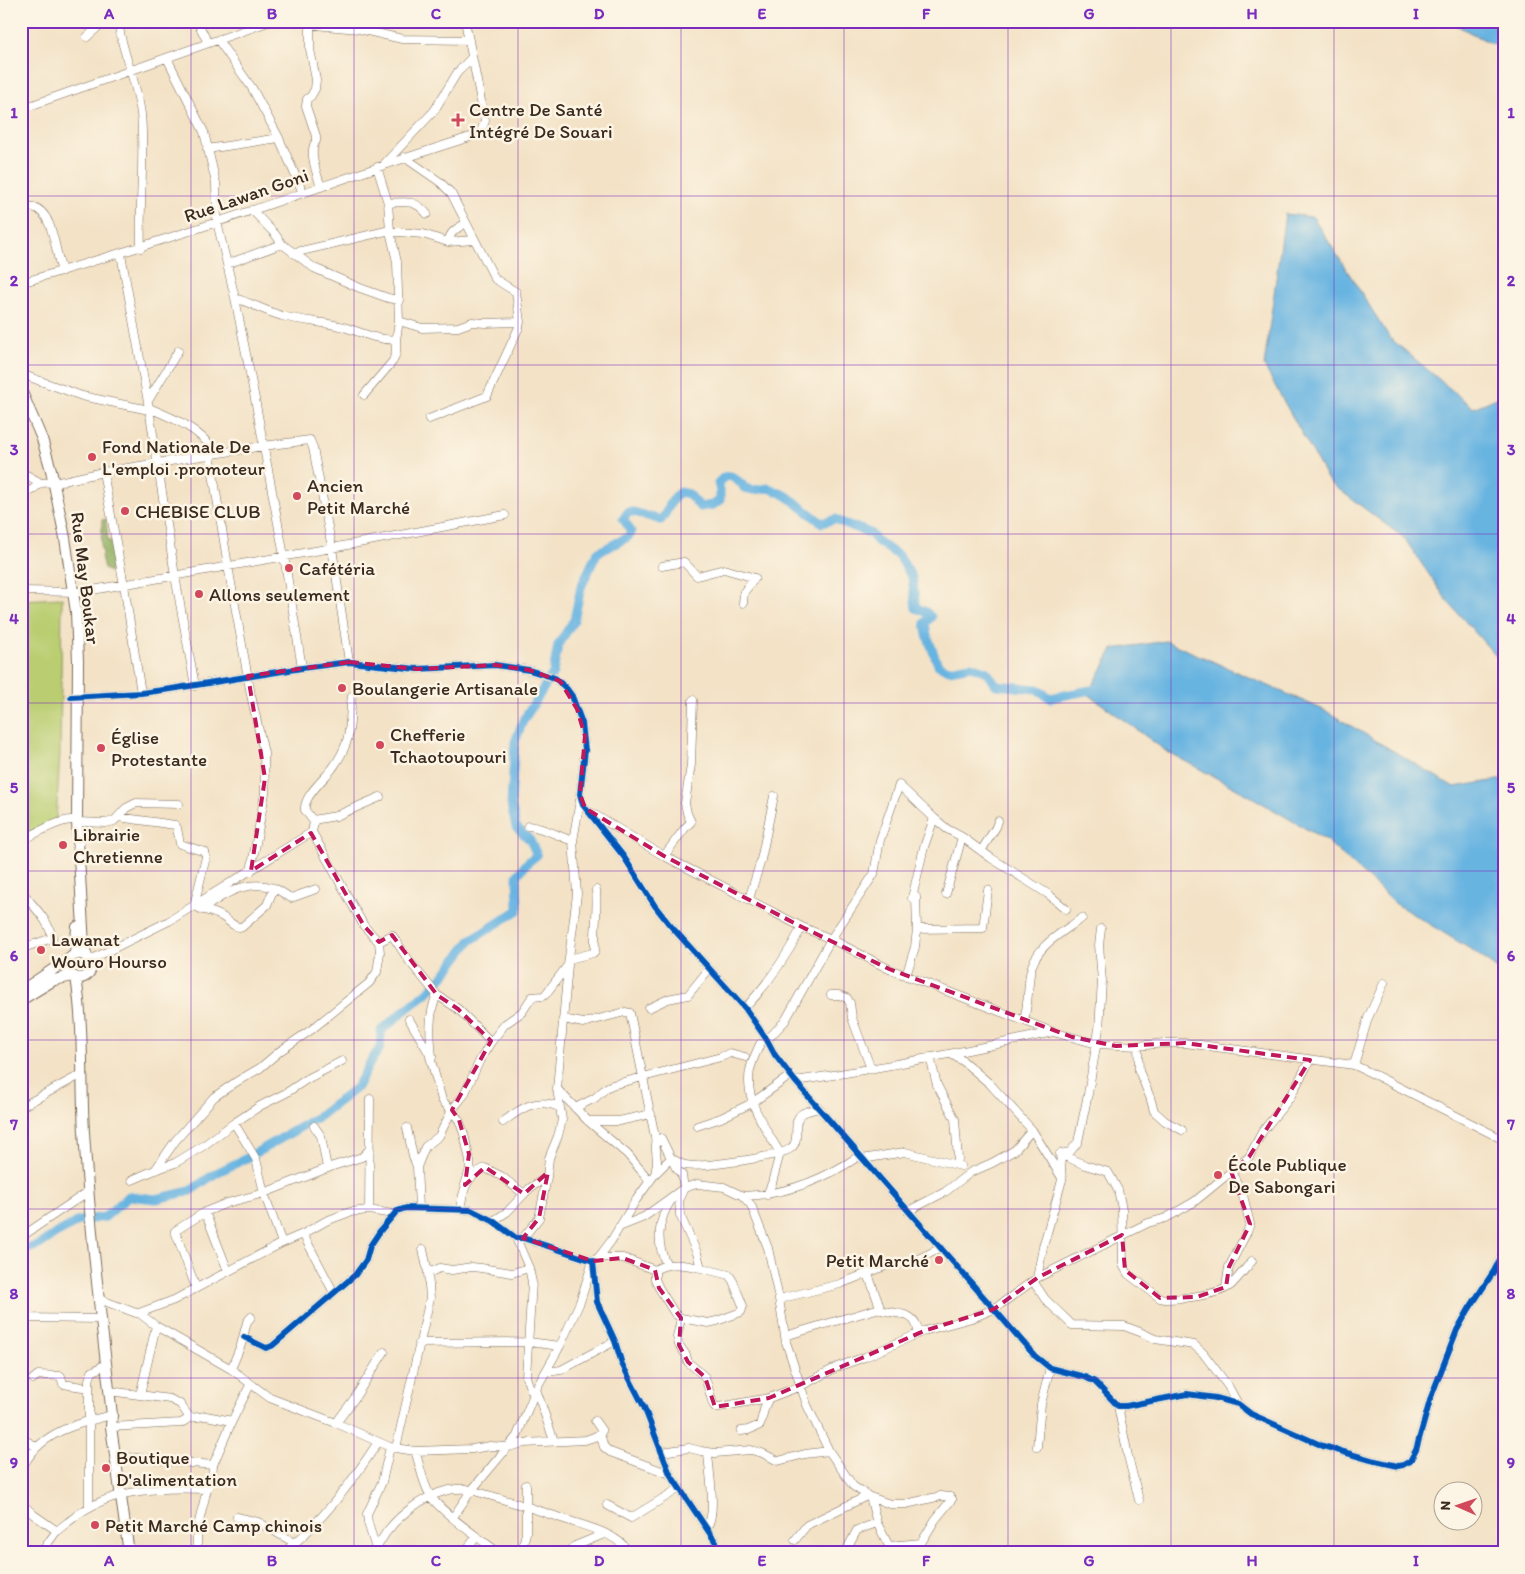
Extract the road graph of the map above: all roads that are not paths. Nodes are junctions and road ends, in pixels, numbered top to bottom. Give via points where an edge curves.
1 (108, 21) edge
2 (118, 21) edge
3 (197, 21) edge
4 (271, 21) edge
5 (465, 21) edge
6 (309, 22) edge
7 (87, 37) dead end
8 (218, 40) junction
9 (469, 40) junction
10 (208, 43) junction
11 (472, 57) junction
12 (167, 58) junction
13 (132, 70) junction
14 (21, 109) edge
15 (279, 138) junction
16 (207, 149) junction
17 (404, 157) junction
18 (385, 164) junction
19 (376, 167) junction
20 (320, 187) junction
21 (303, 193) junction
22 (388, 203) junction
23 (21, 207) edge
24 (252, 210) junction
25 (428, 214) dead end
26 (217, 222) junction
27 (466, 223) junction
28 (390, 231) junction
29 (474, 240) junction
30 (448, 242) junction
31 (282, 244) junction
32 (140, 248) junction
33 (121, 254) junction
34 (294, 254) junction
35 (227, 264) junction
36 (62, 271) junction
37 (21, 283) edge
38 (235, 298) junction
39 (399, 300) junction
40 (399, 321) junction
41 (520, 322) junction
42 (396, 340) junction
43 (178, 351) dead end
44 (21, 374) edge
45 (21, 390) edge
46 (364, 395) dead end
47 (21, 400) edge
48 (149, 406) junction
49 (429, 419) dead end
50 (263, 446) junction
51 (214, 454) junction
52 (158, 464) junction
53 (21, 472) edge
54 (104, 472) junction
55 (48, 483) junction
56 (21, 496) edge
57 (504, 515) dead end
58 (332, 548) junction
59 (284, 556) junction
60 (228, 566) junction
61 (662, 566) dead end
62 (175, 576) junction
63 (124, 585) junction
64 (21, 591) edge
65 (71, 593) junction
66 (743, 603) dead end
67 (349, 662) junction
68 (302, 668) junction
69 (248, 676) junction
70 (195, 686) junction
71 (141, 693) junction
72 (352, 696) dead end
73 (74, 697) junction
74 (693, 700) dead end
75 (774, 796) dead end
76 (380, 797) dead end
77 (580, 798) junction
78 (179, 804) dead end
79 (589, 811) junction
80 (118, 817) junction
81 (934, 818) junction
82 (313, 820) junction
83 (74, 821) junction
84 (998, 821) dead end
85 (528, 826) dead end
86 (312, 832) junction
87 (962, 837) junction
88 (21, 841) edge
89 (573, 841) junction
90 (981, 851) junction
91 (664, 856) junction
92 (251, 871) junction
93 (274, 888) junction
94 (316, 888) dead end
95 (21, 890) edge
96 (596, 890) dead end
97 (988, 890) dead end
98 (946, 894) dead end
99 (749, 899) junction
100 (194, 906) junction
101 (202, 910) junction
102 (1066, 910) dead end
103 (1082, 918) dead end
104 (802, 927) junction
105 (917, 929) junction
106 (1101, 929) dead end
107 (831, 939) junction
108 (379, 942) junction
109 (21, 946) edge
110 (72, 956) junction
111 (88, 959) junction
112 (569, 962) junction
113 (709, 969) junction
114 (78, 976) junction
115 (906, 976) junction
116 (1384, 983) dead end
117 (21, 990) edge
118 (437, 995) junction
119 (830, 995) dead end
120 (21, 1000) edge
121 (649, 1008) dead end
122 (744, 1008) junction
123 (408, 1019) dead end
124 (563, 1019) junction
125 (1024, 1020) junction
126 (1053, 1032) junction
127 (491, 1042) junction
128 (763, 1042) junction
129 (1097, 1044) junction
130 (1138, 1046) junction
131 (951, 1054) junction
132 (745, 1057) dead end
133 (930, 1057) junction
134 (342, 1060) dead end
135 (1310, 1060) junction
136 (1354, 1065) junction
137 (871, 1069) junction
138 (82, 1074) junction
139 (643, 1077) junction
140 (435, 1078) junction
141 (793, 1078) junction
142 (557, 1089) junction
143 (370, 1098) dead end
144 (752, 1103) junction
145 (21, 1107) edge
146 (559, 1107) junction
147 (575, 1108) junction
148 (818, 1108) junction
149 (452, 1110) junction
150 (651, 1114) junction
151 (632, 1119) junction
152 (588, 1121) junction
153 (502, 1122) dead end
154 (234, 1123) junction
155 (314, 1126) dead end
156 (653, 1126) junction
157 (698, 1126) dead end
158 (407, 1128) dead end
159 (1032, 1130) junction
160 (1182, 1130) dead end
161 (661, 1138) dead end
162 (1504, 1140) edge
163 (370, 1149) junction
164 (780, 1153) junction
165 (1060, 1154) junction
166 (671, 1158) junction
167 (860, 1158) junction
168 (417, 1167) junction
169 (327, 1168) junction
170 (155, 1170) junction
171 (1231, 1171) junction
172 (547, 1177) junction
173 (652, 1178) junction
174 (132, 1180) dead end
175 (1062, 1180) junction
176 (465, 1185) junction
177 (684, 1188) junction
178 (88, 1191) junction
179 (264, 1193) junction
180 (524, 1194) junction
181 (675, 1195) junction
182 (767, 1195) junction
183 (743, 1196) junction
184 (419, 1208) junction
185 (460, 1208) junction
186 (369, 1210) junction
187 (397, 1211) junction
188 (908, 1211) junction
189 (206, 1212) junction
190 (493, 1221) junction
191 (619, 1227) junction
192 (303, 1234) junction
193 (1122, 1235) junction
194 (21, 1236) edge
195 (519, 1238) junction
196 (282, 1243) junction
197 (941, 1248) junction
198 (423, 1249) dead end
199 (1504, 1252) edge
200 (596, 1259) junction
201 (1252, 1261) dead end
202 (667, 1265) junction
203 (529, 1268) junction
204 (701, 1268) junction
205 (655, 1270) junction
206 (228, 1271) junction
207 (428, 1273) junction
208 (868, 1274) junction
209 (1035, 1279) junction
210 (1226, 1287) junction
211 (196, 1288) junction
212 (334, 1293) junction
213 (98, 1299) junction
214 (779, 1299) junction
215 (880, 1308) junction
216 (994, 1309) junction
217 (140, 1313) junction
218 (252, 1317) dead end
219 (21, 1318) edge
220 (681, 1318) junction
221 (101, 1319) junction
222 (156, 1326) junction
223 (918, 1333) junction
224 (785, 1336) junction
225 (244, 1338) junction
226 (615, 1341) junction
227 (528, 1342) junction
228 (419, 1343) junction
229 (560, 1346) junction
230 (384, 1352) dead end
231 (106, 1364) junction
232 (1050, 1368) junction
233 (231, 1369) junction
234 (546, 1372) junction
235 (33, 1379) dead end
236 (250, 1384) junction
237 (801, 1386) junction
238 (89, 1388) junction
239 (109, 1390) junction
240 (535, 1392) junction
241 (140, 1395) junction
242 (769, 1398) junction
243 (1238, 1404) junction
244 (1118, 1406) junction
245 (112, 1415) junction
246 (190, 1418) junction
247 (89, 1420) junction
248 (232, 1421) junction
249 (595, 1421) dead end
250 (336, 1423) junction
251 (111, 1427) junction
252 (741, 1431) dead end
253 (600, 1434) junction
254 (21, 1438) edge
255 (554, 1441) junction
256 (376, 1445) junction
257 (37, 1446) junction
258 (1036, 1446) dead end
259 (508, 1447) junction
260 (393, 1448) junction
261 (415, 1451) junction
262 (662, 1452) junction
263 (830, 1452) junction
264 (708, 1453) junction
265 (116, 1456) junction
266 (386, 1463) junction
267 (213, 1465) junction
268 (21, 1472) edge
269 (670, 1474) junction
270 (526, 1485) dead end
271 (680, 1488) junction
272 (207, 1489) junction
273 (471, 1491) junction
274 (121, 1494) junction
275 (431, 1497) junction
276 (868, 1497) junction
277 (1139, 1500) dead end
278 (21, 1503) edge
279 (607, 1505) dead end
280 (525, 1506) junction
281 (89, 1507) junction
282 (237, 1516) dead end
283 (453, 1517) junction
284 (877, 1522) junction
285 (707, 1527) junction
286 (57, 1530) junction
287 (604, 1534) junction
288 (477, 1536) junction
289 (795, 1540) dead end
290 (295, 1544) junction
291 (624, 1546) dead end
292 (376, 1551) edge
293 (41, 1553) edge
294 (129, 1553) edge
295 (197, 1553) edge
296 (283, 1553) edge
297 (464, 1553) edge
298 (499, 1553) edge
299 (521, 1553) edge
300 (566, 1553) edge
301 (723, 1553) edge
302 (845, 1553) edge

1 - 7 street
2 - 13 street
3 - 10 street
4 - 8 street
5 - 9 street
6 - 9 street via 402,39
6 - 20 street via 316,80 306,106 316,136 313,155
8 - 10 street
8 - 15 street via 250,84
9 - 11 street
10 - 12 street
11 - 17 street, Rue Lawan Goni via 485,121 480,134
11 - 18 street via 457,73 434,111
12 - 13 street
12 - 16 street via 204,132
13 - 14 street
13 - 32 street via 140,114
15 - 16 street
15 - 21 street
16 - 26 street via 216,183
17 - 18 street, Rue Lawan Goni
17 - 27 street via 451,193
18 - 19 street, Rue Lawan Goni
19 - 20 street, Rue Lawan Goni
19 - 22 street
20 - 21 street, Rue Lawan Goni
21 - 24 street, Rue Lawan Goni
22 - 25 street via 410,201
22 - 28 street
23 - 36 street via 33,206 46,217
24 - 26 street, Rue Lawan Goni
24 - 31 street
26 - 32 street, Rue Lawan Goni
26 - 35 street
27 - 29 street
27 - 30 street via 452,232
28 - 30 street via 423,234
28 - 34 street
28 - 39 street
29 - 30 street
29 - 41 street via 495,279 516,292
31 - 34 street
31 - 35 street
32 - 33 street, Rue Lawan Goni
33 - 36 street, Rue Lawan Goni
33 - 48 street
34 - 39 street via 314,268 367,291
35 - 38 street
36 - 37 street, Rue Lawan Goni
38 - 42 street via 280,315
38 - 50 street
39 - 40 street
40 - 41 street via 422,328 458,327 472,322
40 - 42 street
41 - 49 street via 487,396
42 - 46 street via 393,361
43 - 48 street
44 - 48 street via 82,396
45 - 55 main road, Rue May Boukar via 42,439
47 - 55 main road, Rue May Boukar via 42,454
48 - 51 street via 185,424 207,441
48 - 52 street
50 - 51 street
50 - 58 street via 310,440
50 - 59 street
51 - 52 street
51 - 60 street
52 - 54 street
52 - 62 street
53 - 55 street
54 - 55 street
54 - 63 street
55 - 56 street
55 - 65 main road, Rue May Boukar via 65,538
57 - 58 street
58 - 59 street
58 - 67 street
59 - 60 street
59 - 68 street
60 - 62 street
60 - 69 street
61 - 66 street via 684,562 697,576 724,569 755,578 744,592
62 - 63 street
62 - 70 street
63 - 65 street
63 - 71 street
64 - 65 street
65 - 73 main road, Rue May Boukar via 77,632
67 - 68 street
67 - 77 street via 417,669 495,665 529,670 552,678 572,696 582,723 586,750
68 - 69 street
69 - 70 street
69 - 92 street via 266,778
70 - 71 street
71 - 73 street
72 - 82 street via 349,732 343,749 306,802 305,810
73 - 83 main road, Rue May Boukar
74 - 91 street via 691,765 685,803 691,822
75 - 99 street
76 - 82 street via 336,816
77 - 79 street
77 - 89 street
78 - 80 street via 131,804
79 - 91 street
79 - 113 street via 655,906
80 - 83 street via 106,823
80 - 100 street via 175,825 180,844 205,852
81 - 87 street
81 - 105 street via 924,847 914,897
81 - 107 street via 899,785 880,840 876,870
82 - 86 street
83 - 88 street via 65,820
83 - 110 main road, Rue May Boukar via 77,943
83 - 111 main road, Rue May Boukar via 84,946
84 - 90 street
85 - 89 street
86 - 92 street
86 - 108 street via 364,926
87 - 90 street
87 - 98 street
89 - 112 street via 577,894
90 - 102 street via 1048,894
91 - 99 street
92 - 100 street
93 - 94 street via 291,898
93 - 101 street via 244,886
93 - 101 street via 267,905 242,927
95 - 109 street via 44,919 52,938
96 - 112 street via 595,951
97 - 105 street via 983,928
99 - 104 street
100 - 101 street
100 - 111 street
103 - 125 street via 1037,954 1030,973
104 - 107 street
104 - 122 street via 776,971
105 - 115 street
106 - 129 street via 1102,981
107 - 115 street
107 - 128 street via 785,1021
108 - 118 street via 392,935
108 - 170 street via 377,972 370,983 260,1068 214,1097 176,1140
110 - 111 main road via 81,954
110 - 114 main road via 68,968
110 - 117 main road
111 - 114 main road via 91,969
112 - 124 street
112 - 127 street via 545,995 532,997 522,1012 505,1024
113 - 121 street via 688,995 668,999
113 - 122 street
114 - 120 main road via 54,980
114 - 138 main road
115 - 125 street
116 - 136 street via 1368,1018
118 - 127 street via 458,1009
118 - 140 street via 432,1006 430,1037
119 - 137 street via 839,995 850,1002 852,1018
122 - 128 street
123 - 140 street via 429,1054
124 - 139 street via 583,1023 630,1013
124 - 142 street
125 - 126 street
126 - 129 street
126 - 131 street
127 - 149 street via 464,1095
128 - 141 street
128 - 144 street via 750,1072
129 - 130 street
129 - 165 street via 1078,1142 1070,1152
130 - 135 street via 1174,1043
130 - 160 street via 1139,1071 1154,1111 1164,1121
131 - 133 street
131 - 159 street via 990,1084
132 - 139 street via 730,1053
133 - 137 street
133 - 167 street via 936,1086 955,1119 960,1162 905,1152 873,1159
134 - 154 street
135 - 136 street
135 - 171 street via 1289,1099 1262,1132 1249,1157
136 - 162 street
137 - 141 street
138 - 145 street
138 - 178 main road
139 - 147 street via 612,1085
139 - 150 street
140 - 149 street via 442,1100
141 - 144 street
141 - 148 street
142 - 146 street
142 - 147 street
143 - 163 street
144 - 157 street
144 - 164 street
146 - 153 street via 547,1103 529,1106
146 - 172 street via 561,1125
147 - 152 street
148 - 164 street via 799,1117 795,1144
148 - 167 street
149 - 168 street via 439,1136 426,1147
149 - 176 street via 459,1120 469,1154 470,1169
150 - 151 street
150 - 156 street
151 - 152 street
151 - 156 street
152 - 173 street
154 - 170 street via 175,1163
154 - 179 street via 256,1159
155 - 169 street via 321,1136
156 - 173 street via 658,1162
158 - 168 street
159 - 175 street
159 - 188 street via 1015,1150 971,1172 946,1192
161 - 166 street
163 - 169 street via 362,1157
163 - 186 street
164 - 166 street via 725,1163 685,1165
164 - 182 street
165 - 175 street
165 - 193 street via 1108,1172 1118,1190 1123,1217
166 - 173 street
166 - 177 street via 682,1174
167 - 182 street via 819,1179
167 - 188 street
168 - 184 street
169 - 179 street
170 - 174 street
171 - 193 street via 1194,1202 1166,1218
171 - 210 street via 1243,1195 1250,1224 1229,1267
172 - 180 street
172 - 195 street via 539,1218
173 - 191 street
175 - 209 street
176 - 180 street via 473,1175 488,1168
176 - 185 street
177 - 181 street
177 - 183 street via 697,1184 718,1185
177 - 204 street via 678,1200 680,1215
178 - 194 street
178 - 213 main road
179 - 189 street
179 - 196 street
180 - 190 street
181 - 191 street via 644,1217
181 - 202 street via 664,1213 660,1231 660,1249
182 - 183 street
183 - 214 street via 751,1205 765,1240
184 - 185 street
184 - 187 street
185 - 190 street via 477,1212
186 - 187 street via 393,1214
186 - 192 street via 350,1212
187 - 212 street via 370,1246 361,1268
188 - 197 street
189 - 206 street
189 - 211 street via 175,1231
190 - 195 street
191 - 200 street
192 - 196 street
192 - 212 street
193 - 209 street
193 - 210 street via 1125,1270 1160,1298 1198,1297
195 - 200 street
195 - 203 street
196 - 206 street
197 - 208 street via 914,1261 885,1266
197 - 216 street
198 - 207 street
199 - 243 street via 1457,1330 1431,1397 1416,1450 1407,1464 1394,1465 1323,1446 1251,1414
200 - 205 street via 623,1258
200 - 226 street via 597,1302
200 - 229 street
201 - 210 street
202 - 204 street
202 - 205 street
203 - 207 street via 512,1273 472,1267 440,1268
203 - 227 street via 532,1288
204 - 220 street via 729,1275 743,1310 708,1323
205 - 220 street via 659,1288
206 - 211 street
207 - 228 street via 430,1298
208 - 214 street
208 - 215 street
209 - 216 street
209 - 243 street via 1045,1299 1072,1325 1124,1326 1155,1339 1194,1345 1228,1386
211 - 217 street
212 - 225 street via 269,1348
213 - 217 street
213 - 221 main road
214 - 224 street
215 - 223 street via 913,1318
215 - 224 street
216 - 223 street
216 - 232 street via 1035,1356
217 - 222 street
218 - 225 street
219 - 221 street
220 - 242 street via 677,1337 679,1345 688,1362 706,1377 715,1407
221 - 231 main road
222 - 233 street
222 - 241 street
223 - 237 street
224 - 237 street
225 - 233 street
226 - 234 street via 560,1370
226 - 262 street via 622,1364
227 - 228 street
227 - 229 street
227 - 240 street via 526,1377
228 - 260 street
229 - 234 street
230 - 250 street
231 - 238 street via 92,1372
231 - 239 main road
232 - 244 street via 1095,1382
232 - 258 street
233 - 236 street
234 - 240 street
235 - 238 street via 38,1375 61,1376 63,1384
236 - 248 street
236 - 250 street via 278,1402
237 - 242 street
237 - 263 street
238 - 247 street
239 - 241 street
239 - 245 main road
240 - 255 street
240 - 259 street
241 - 246 street via 175,1401
242 - 252 street via 760,1425
243 - 244 street via 1187,1394
244 - 277 street
245 - 247 street
245 - 251 main road
246 - 248 street via 206,1416
246 - 251 street via 181,1423
247 - 257 street via 58,1431
247 - 281 street
248 - 267 street
249 - 253 street via 602,1431
250 - 256 street
251 - 265 main road
253 - 255 street via 585,1440
253 - 269 street via 610,1452
254 - 257 street
255 - 259 street
256 - 260 street
256 - 266 street
256 - 290 street via 331,1506
257 - 268 street
259 - 261 street
259 - 273 street
260 - 261 street
260 - 266 street
261 - 275 street
262 - 264 street via 689,1448
262 - 269 street
263 - 264 street via 778,1461 751,1450
263 - 276 street via 853,1486
264 - 285 street via 712,1510
265 - 267 street
265 - 274 main road
266 - 292 street via 382,1482 367,1514
267 - 272 street
269 - 271 street
270 - 280 street
271 - 279 street via 631,1518
271 - 285 street
272 - 274 street via 144,1490
272 - 295 street via 197,1530
273 - 275 street via 458,1489
273 - 280 street
273 - 283 street
274 - 281 street
274 - 294 main road
275 - 283 street
275 - 292 street via 420,1501 394,1523
276 - 284 street
276 - 284 street via 896,1504 941,1496 952,1499 921,1543 889,1546
276 - 289 street via 807,1525
278 - 286 street
280 - 287 street
280 - 299 street via 526,1533
281 - 286 street
282 - 290 street via 258,1522
283 - 288 street
284 - 302 street via 857,1530
285 - 301 street
286 - 293 street
287 - 291 street
287 - 300 street
288 - 297 street
288 - 298 street
290 - 296 street

